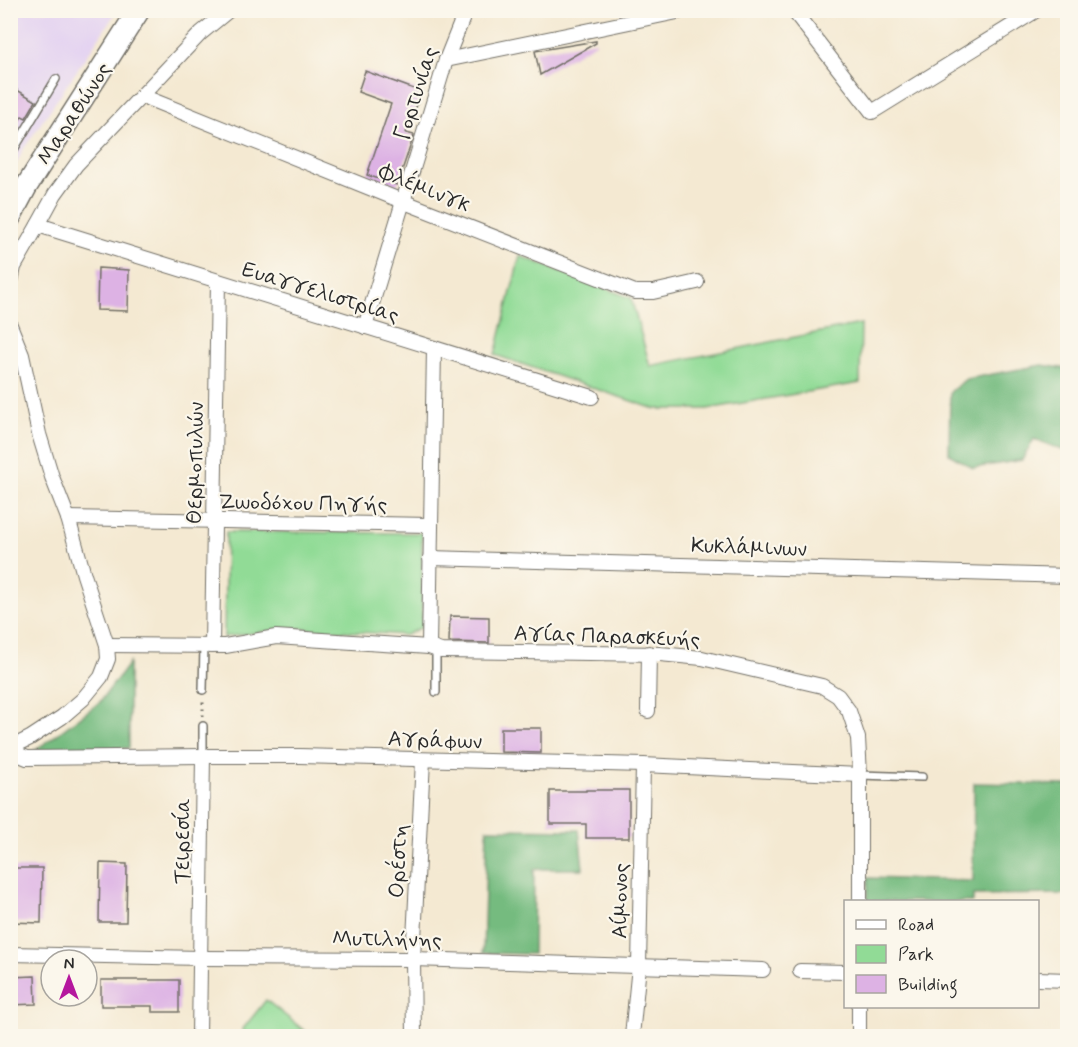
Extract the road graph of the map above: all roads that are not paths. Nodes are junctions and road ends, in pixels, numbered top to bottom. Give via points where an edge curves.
1 (139, 10) edge
2 (229, 10) edge
3 (466, 10) edge
4 (687, 10) edge
5 (793, 10) edge
6 (1037, 10) edge
7 (446, 60) junction
8 (56, 79) dead end
9 (142, 96) junction
10 (10, 156) edge
11 (18, 187) edge
12 (402, 201) junction
13 (10, 217) edge
14 (38, 225) junction
15 (218, 281) junction
16 (697, 282) dead end
17 (10, 286) edge
18 (10, 325) edge
19 (365, 327) junction
20 (434, 348) junction
21 (592, 397) dead end
22 (68, 518) junction
23 (214, 521) junction
24 (430, 525) junction
25 (430, 558) junction
26 (1068, 576) edge
27 (107, 645) junction
28 (208, 646) junction
29 (432, 648) junction
30 (649, 653) junction
31 (204, 690) road end
32 (436, 692) dead end
33 (648, 711) dead end
34 (203, 726) road end
35 (10, 750) edge
36 (203, 756) junction
37 (423, 760) junction
38 (643, 765) junction
39 (860, 775) junction
40 (922, 777) dead end
41 (860, 900) edge
42 (10, 954) edge
43 (201, 958) junction
44 (413, 959) junction
45 (639, 966) junction
46 (763, 970) dead end
47 (800, 971) dead end
48 (844, 972) edge
49 (1039, 979) edge
50 (1068, 980) edge
51 (859, 1008) edge
52 (199, 1036) edge
53 (414, 1036) edge
54 (632, 1036) edge
55 (859, 1036) edge

1 - 11 main road, Μαραθώνος
2 - 9 street via 201,33
3 - 7 street, Γορτυνίας
4 - 7 street
5 - 6 street via 872,112
7 - 12 street, Γορτυνίας
8 - 10 lane
9 - 12 street, Φλέμινγκ
9 - 14 street via 76,165
11 - 13 main road, Μαραθώνος
12 - 16 street, Φλέμινγκ via 635,292 654,292
12 - 19 street, Γορτυνίας
14 - 15 street, Ευαγγελιστρίας
14 - 17 street via 14,267
15 - 19 street, Ευαγγελιστρίας
15 - 23 street, Θερμοπυλών
18 - 22 street via 22,355 42,445
19 - 20 street, Ευαγγελιστρίας
20 - 21 street, Ευαγγελιστρίας
20 - 24 street
22 - 23 street, Ζωοδόχου Πηγής
22 - 27 street
23 - 24 street, Ζωοδόχου Πηγής
23 - 28 street, Θερμοπυλών
24 - 25 street
25 - 26 street, Κυκλάμινων
25 - 29 street
27 - 28 street, Αγίας Παρασκευής
27 - 35 street via 108,659 101,677 83,699
28 - 29 street, Αγίας Παρασκευής via 276,637
28 - 31 lane
29 - 30 street, Αγίας Παρασκευής
29 - 32 lane
30 - 33 street
30 - 39 street, Αγίας Παρασκευής via 702,658 822,686 838,696 849,711 858,738
34 - 36 lane, Τειρεσία
35 - 36 street, Αγράφων via 27,758
36 - 37 street, Αγράφων
36 - 43 street, Τειρεσία
37 - 38 street, Αγράφων
37 - 44 street, Ορέστη
38 - 39 street, Αγράφων
38 - 45 street, Αίμονος
39 - 40 lane
39 - 41 street, Αγίας Παρασκευής
42 - 43 street, Μυτιλήνης
43 - 44 street, Μυτιλήνης
43 - 52 street, Τειρεσία
44 - 45 street, Μυτιλήνης
44 - 53 street, Ορέστη
45 - 46 street, Μυτιλήνης
45 - 54 street, Αίμονος
47 - 48 street
49 - 50 street
51 - 55 street

